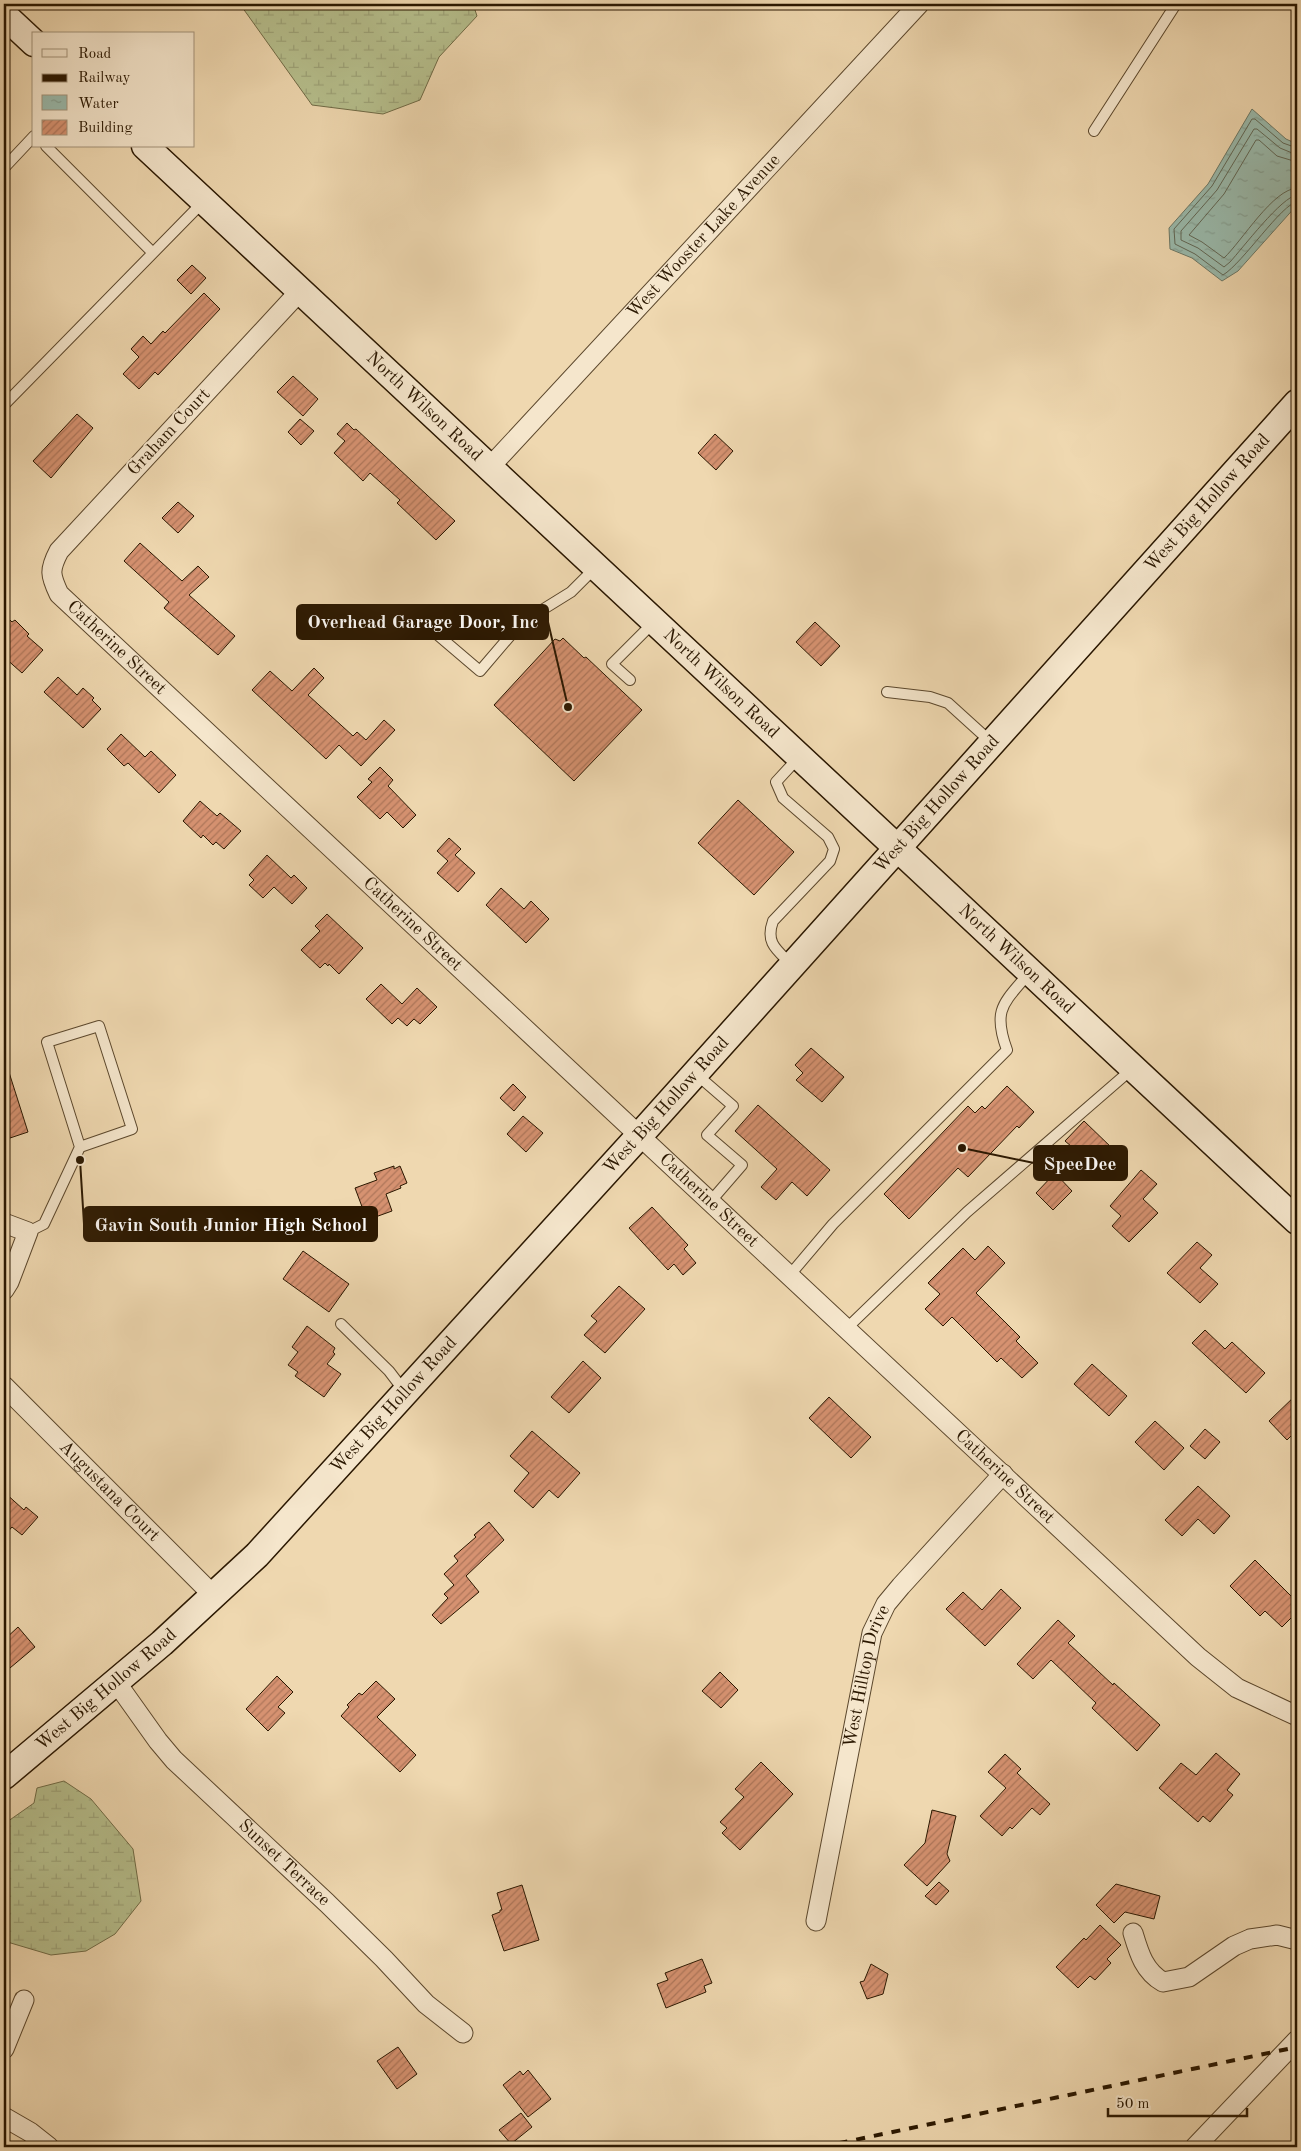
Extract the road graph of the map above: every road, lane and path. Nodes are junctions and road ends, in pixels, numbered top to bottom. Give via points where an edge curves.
1 (919, 4) edge
2 (1176, 4) edge
3 (4, 15) edge
4 (32, 41) edge
5 (1094, 132) dead end
6 (32, 138) edge
7 (48, 148) edge
8 (147, 148) edge
9 (4, 168) edge
10 (204, 201) junction
11 (153, 253) junction
12 (300, 291) junction
13 (1297, 403) edge
14 (4, 405) edge
15 (489, 468) junction
16 (596, 568) junction
17 (52, 579) joint
18 (654, 622) junction
19 (426, 625) dead end
20 (630, 680) dead end
21 (887, 692) dead end
22 (992, 743) junction
23 (799, 757) junction
24 (896, 848) junction
25 (792, 965) junction
26 (1030, 972) junction
27 (1132, 1068) junction
28 (696, 1073) junction
29 (639, 1136) junction
30 (80, 1147) junction
31 (710, 1202) junction
32 (1297, 1221) edge
33 (4, 1223) edge
34 (28, 1232) junction
35 (789, 1276) junction
36 (4, 1290) edge
37 (341, 1324) dead end
38 (846, 1329) junction
39 (4, 1386) edge
40 (406, 1392) junction
41 (1003, 1474) junction
42 (214, 1596) junction
43 (116, 1682) junction
44 (1297, 1716) edge
45 (4, 1776) edge
46 (816, 1921) dead end
47 (1133, 1933) dead end
48 (1297, 1940) edge
49 (24, 2000) dead end
50 (463, 2033) dead end
51 (1297, 2040) edge
52 (4, 2049) edge
53 (4, 2117) edge
54 (49, 2147) edge
55 (1195, 2147) edge

1 - 15 street, West Wooster Lake Avenue
2 - 5 lane
3 - 4 main road
6 - 9 lane
7 - 11 lane
8 - 10 main road, North Wilson Road
10 - 11 lane
10 - 12 main road, North Wilson Road
11 - 14 lane
12 - 15 main road, North Wilson Road
12 - 17 street, Graham Court via 59,551 51,565
13 - 22 main road, West Big Hollow Road
15 - 16 main road, North Wilson Road
16 - 18 main road, North Wilson Road
16 - 19 lane via 571,592 521,623 480,671
17 - 29 street, Catherine Street via 60,594
18 - 20 lane via 612,664
18 - 23 main road, North Wilson Road
21 - 22 lane via 930,696 948,703
22 - 24 main road, West Big Hollow Road
23 - 24 main road, North Wilson Road
23 - 25 lane via 776,782 783,798 828,837 834,849 830,861 773,921 769,933 772,945
24 - 25 main road, West Big Hollow Road
24 - 26 main road, North Wilson Road
25 - 28 main road, West Big Hollow Road
26 - 27 main road, North Wilson Road
26 - 35 lane via 1004,1004 999,1017 1006,1050 833,1224
27 - 32 main road, North Wilson Road
27 - 38 lane via 967,1212
28 - 29 main road, West Big Hollow Road
28 - 31 lane via 733,1106 707,1135 742,1165
29 - 31 street, Catherine Street
29 - 40 main road, West Big Hollow Road
30 - 30 lane via 47,1042 99,1026 132,1129
30 - 34 lane via 44,1224
31 - 35 street, Catherine Street
33 - 34 street
34 - 36 street
35 - 38 street, Catherine Street
37 - 40 lane
38 - 41 street, Catherine Street
39 - 42 street, Augustana Court
40 - 42 main road, West Big Hollow Road via 257,1555
41 - 44 street, Catherine Street via 1198,1657 1237,1688
41 - 46 street, West Hilltop Drive via 886,1604 872,1633
42 - 43 main road, West Big Hollow Road
43 - 45 main road, West Big Hollow Road
43 - 50 street, Sunset Terrace via 174,1760 327,1903 426,2004
47 - 48 street via 1142,1961 1163,1982 1189,1977 1234,1946 1250,1939 1277,1935
49 - 52 street
51 - 55 street
53 - 54 street

